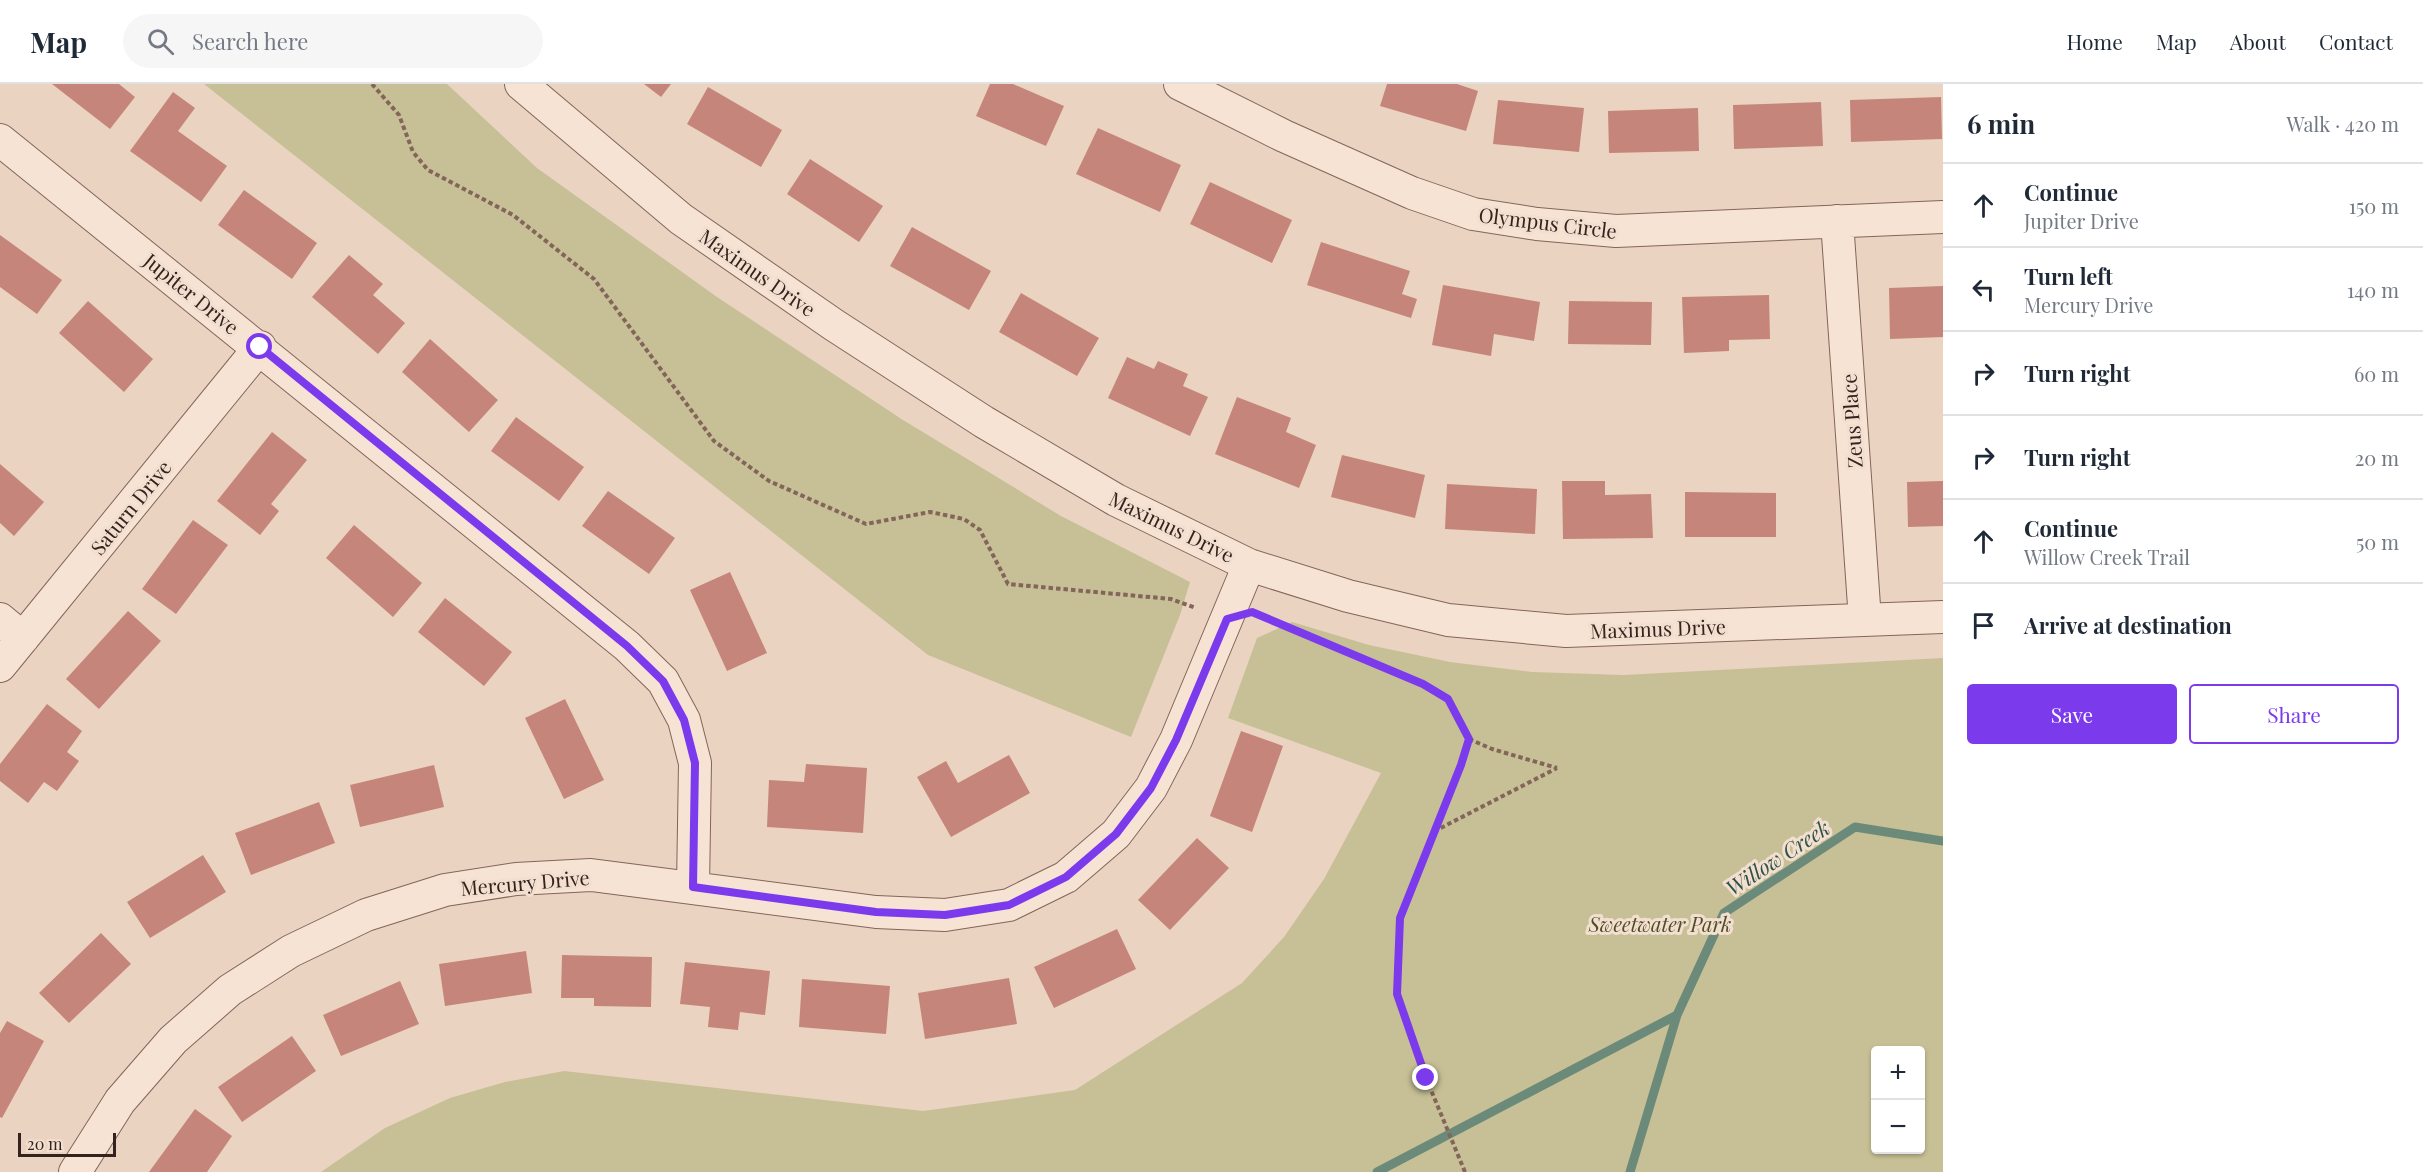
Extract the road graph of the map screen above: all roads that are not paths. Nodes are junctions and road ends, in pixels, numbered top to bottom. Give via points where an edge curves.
1 (521, 84) edge
2 (1180, 84) edge
3 (0, 140) edge
4 (1943, 217) edge
5 (1837, 221) junction
6 (260, 347) junction
7 (1250, 565) junction
8 (1943, 616) edge
9 (1866, 620) junction
10 (12, 629) edge
11 (0, 666) edge
12 (693, 887) junction
13 (75, 1172) edge

1 - 7 street, Maximus Drive via 681,219 834,326 1116,500
2 - 5 street, Olympus Circle via 1412,193 1473,214 1616,231
3 - 6 street, Jupiter Drive
4 - 5 street, Olympus Circle
5 - 9 street, Zeus Place
6 - 10 street, Saturn Drive
6 - 12 street, Jupiter Drive via 627,646 663,681 684,720 695,763
7 - 9 street, Maximus Drive via 1348,596 1448,620 1566,631
7 - 12 street, Mercury Drive via 1176,740 1151,788 1116,834 1066,877 1009,905 945,915 876,912
8 - 9 street, Maximus Drive
10 - 11 street, Saturn Drive
12 - 13 street, Mercury Drive via 591,875 516,879 445,890 366,915 291,951 230,990 182,1033 120,1101

